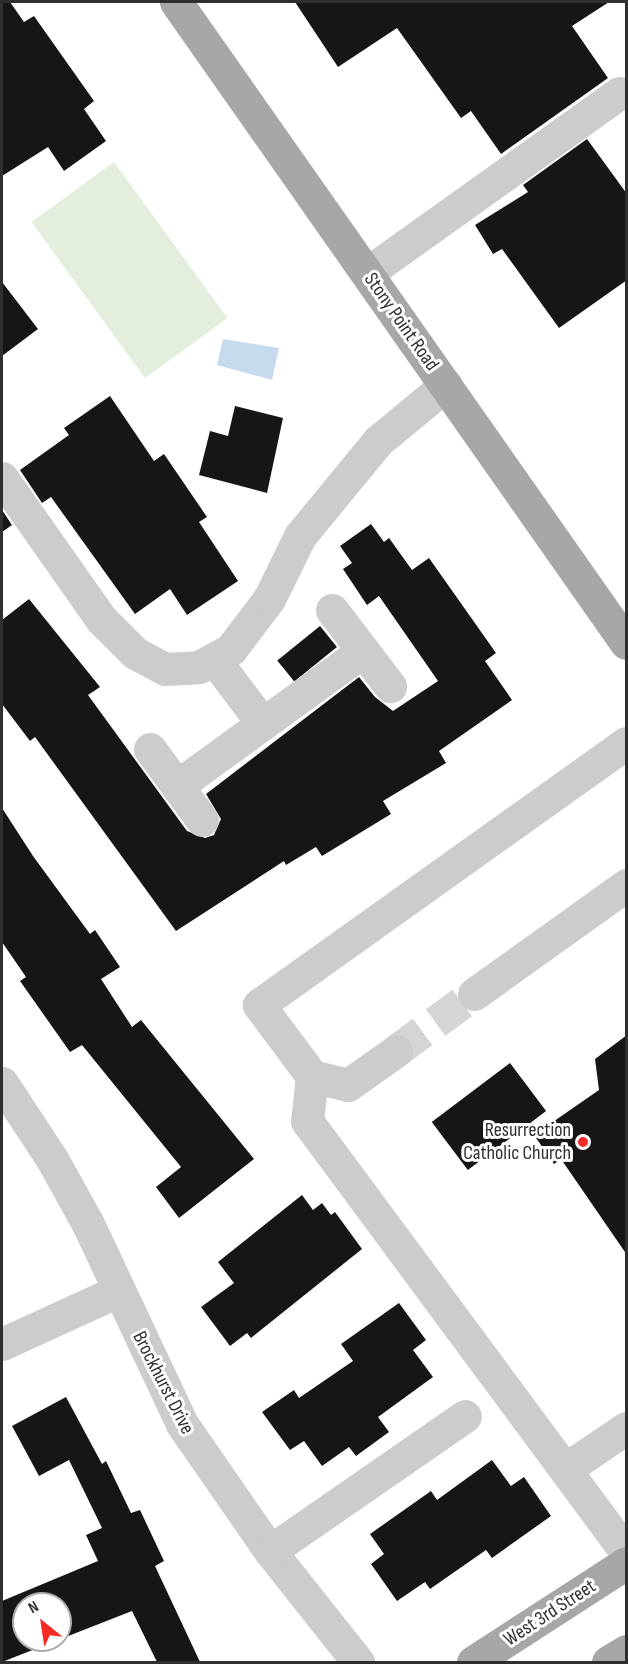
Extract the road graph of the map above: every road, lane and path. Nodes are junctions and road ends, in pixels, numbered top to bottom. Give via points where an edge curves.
1 (182, 4) edge
2 (619, 93) dead end
3 (367, 273) junction
4 (446, 385) junction
5 (2, 478) edge
6 (332, 610) dead end
7 (627, 643) edge
8 (363, 651) junction
9 (214, 659) junction
10 (390, 686) dead end
11 (263, 724) junction
12 (627, 743) edge
13 (150, 749) dead end
14 (177, 786) junction
15 (202, 819) dead end
16 (627, 885) edge
17 (474, 994) tunnel mouth
18 (396, 1051) tunnel mouth
19 (312, 1076) junction
20 (2, 1083) edge
21 (118, 1291) junction
22 (2, 1344) edge
23 (465, 1416) dead end
24 (627, 1428) edge
25 (567, 1468) junction
26 (270, 1551) junction
27 (627, 1552) edge
28 (627, 1563) edge
29 (627, 1651) edge
30 (358, 1662) edge
31 (473, 1662) edge
32 (608, 1662) edge

1 - 3 main road, Stony Point Road
2 - 3 street
3 - 4 main road, Stony Point Road
4 - 7 main road, Stony Point Road
4 - 9 street via 378,441 327,501 300,536 269,599 231,649
5 - 9 street via 101,619 135,653 165,669 199,667
6 - 8 street
8 - 10 street
8 - 11 street
9 - 11 street
11 - 14 street
12 - 19 street via 259,1005
13 - 14 street
14 - 15 street
16 - 17 street
18 - 19 street via 348,1085
19 - 25 street via 307,1121
20 - 21 street, Brockhurst Drive via 57,1169
21 - 22 street
21 - 26 street, Brockhurst Drive via 182,1424
23 - 26 street
24 - 25 street
25 - 27 street
26 - 30 street, Brockhurst Drive
28 - 31 main road, West 3rd Street
29 - 32 main road

